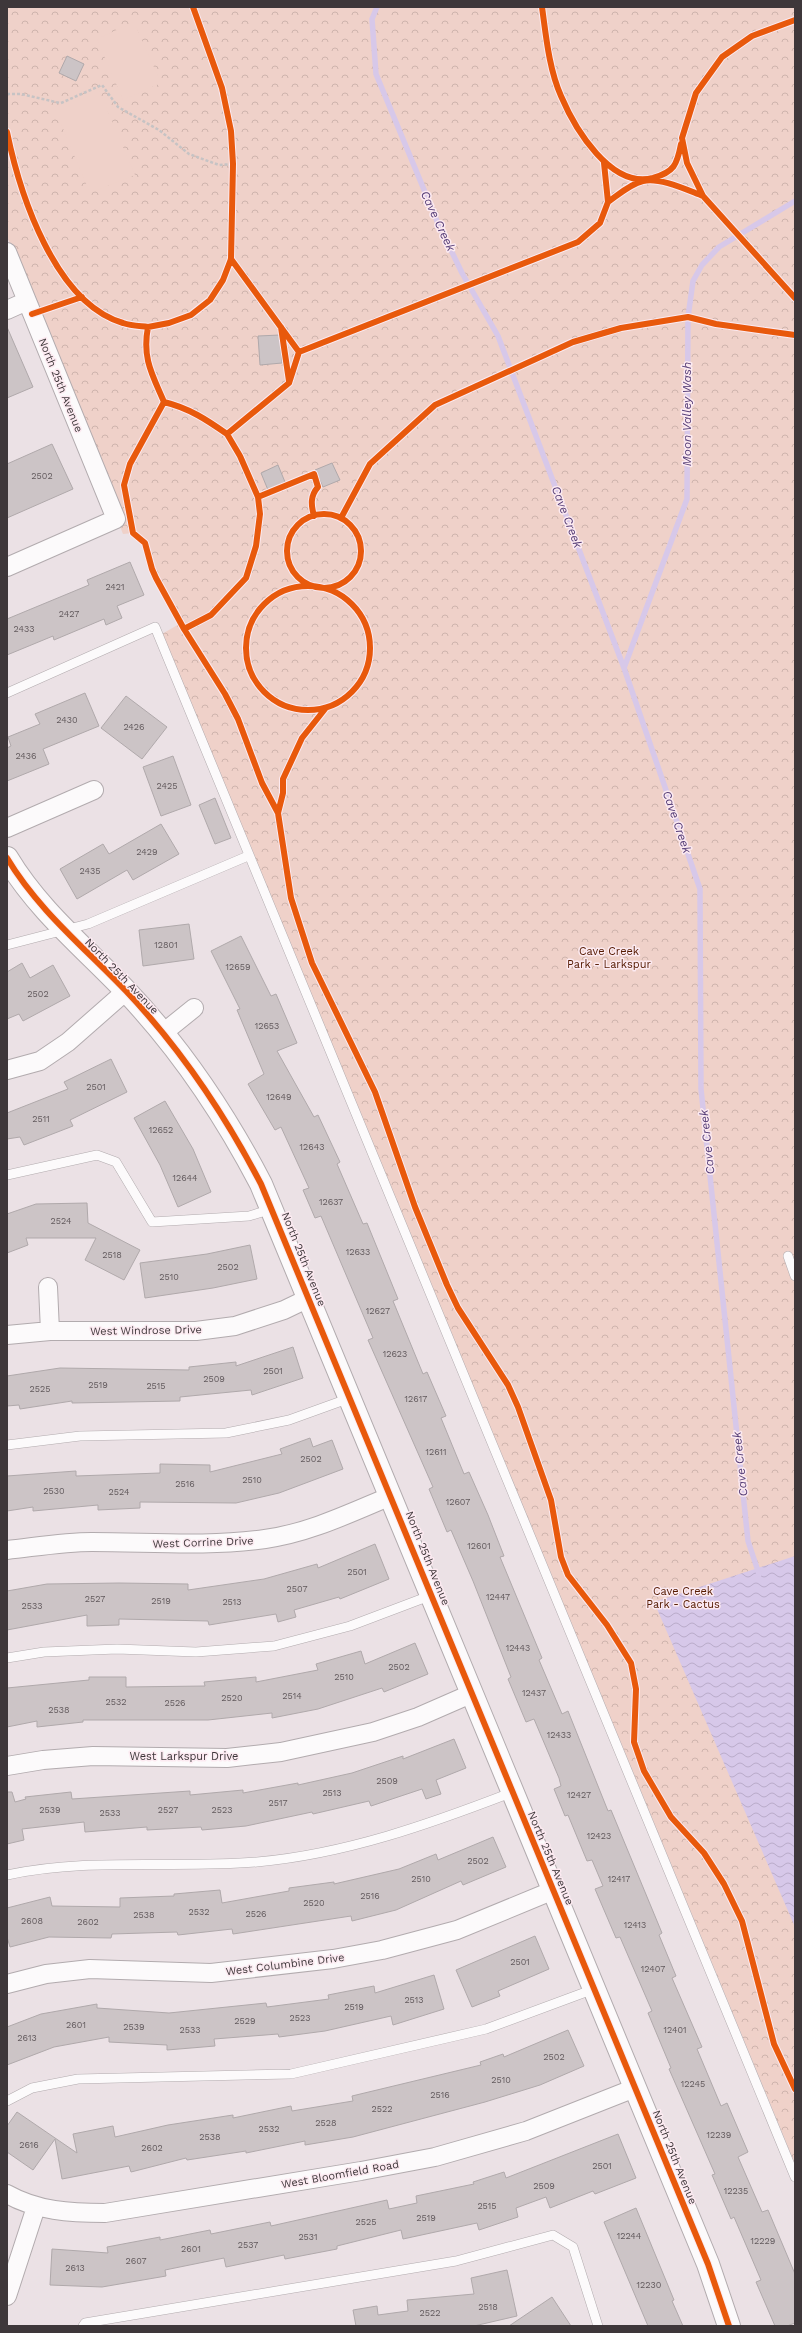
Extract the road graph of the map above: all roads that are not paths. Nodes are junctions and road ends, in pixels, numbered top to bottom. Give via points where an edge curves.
1 (7, 252) edge
2 (27, 301) junction
3 (7, 310) edge
4 (7, 567) edge
5 (7, 693) edge
6 (94, 790) dead end
7 (7, 828) edge
8 (248, 856) junction
9 (7, 858) edge
10 (63, 929) junction
11 (7, 945) edge
12 (126, 991) junction
13 (194, 1008) dead end
14 (163, 1033) junction
15 (7, 1070) edge
16 (7, 1175) edge
17 (272, 1209) junction
18 (788, 1256) dead end
19 (795, 1276) edge
20 (48, 1287) dead end
21 (309, 1298) junction
22 (50, 1331) junction
23 (7, 1335) edge
24 (351, 1398) junction
25 (7, 1445) edge
26 (391, 1496) junction
27 (7, 1550) edge
28 (432, 1595) junction
29 (7, 1658) edge
30 (473, 1693) junction
31 (7, 1766) edge
32 (513, 1792) junction
33 (7, 1875) edge
34 (554, 1890) junction
35 (7, 1984) edge
36 (594, 1989) junction
37 (635, 2088) junction
38 (7, 2100) edge
39 (795, 2177) edge
40 (7, 2194) edge
41 (36, 2207) junction
42 (7, 2296) edge
43 (83, 2326) edge
44 (598, 2326) edge
45 (729, 2326) edge

1 - 2 street, North 25th Avenue
2 - 3 street
2 - 4 street, North 25th Avenue via 116,519
5 - 8 lane via 155,627
6 - 7 street
8 - 10 lane via 88,924
8 - 39 lane
9 - 10 street, North 25th Avenue
10 - 11 lane
10 - 12 street, North 25th Avenue
12 - 14 street, North 25th Avenue
12 - 15 street via 68,1042 40,1061
13 - 14 street
14 - 17 street, North 25th Avenue via 192,1068 225,1117
16 - 17 lane via 97,1155 116,1162 152,1222 249,1216
17 - 21 street, North 25th Avenue
18 - 19 lane
20 - 22 street
21 - 22 street, West Windrose Drive via 284,1310 235,1326 196,1331
21 - 24 street, North 25th Avenue
22 - 23 street, West Windrose Drive
24 - 25 lane via 289,1420 226,1433 80,1436
24 - 26 street, North 25th Avenue
26 - 27 street, West Corrine Drive via 325,1524 266,1538 225,1543 91,1542
26 - 28 street, North 25th Avenue
28 - 29 lane via 350,1626 274,1646 196,1652 117,1649 44,1652
28 - 30 street, North 25th Avenue
30 - 31 street, West Larkspur Drive via 418,1717 373,1732 281,1752 227,1758 93,1756
30 - 32 street, North 25th Avenue
32 - 33 lane via 381,1840 320,1852 258,1862 95,1864 38,1868
32 - 34 street, North 25th Avenue
34 - 35 street, West Columbine Drive via 457,1930 382,1950 333,1959 211,1973 90,1969 46,1974
34 - 36 street, North 25th Avenue
36 - 37 street, North 25th Avenue
36 - 38 lane via 486,2029 290,2074 78,2080 32,2088
37 - 41 street, West Bloomfield Road via 526,2132 435,2157 105,2213 70,2213
37 - 45 street, North 25th Avenue via 708,2264
40 - 41 street, West Bloomfield Road
41 - 42 street
43 - 44 lane via 85,2323 456,2262 553,2235 573,2247

